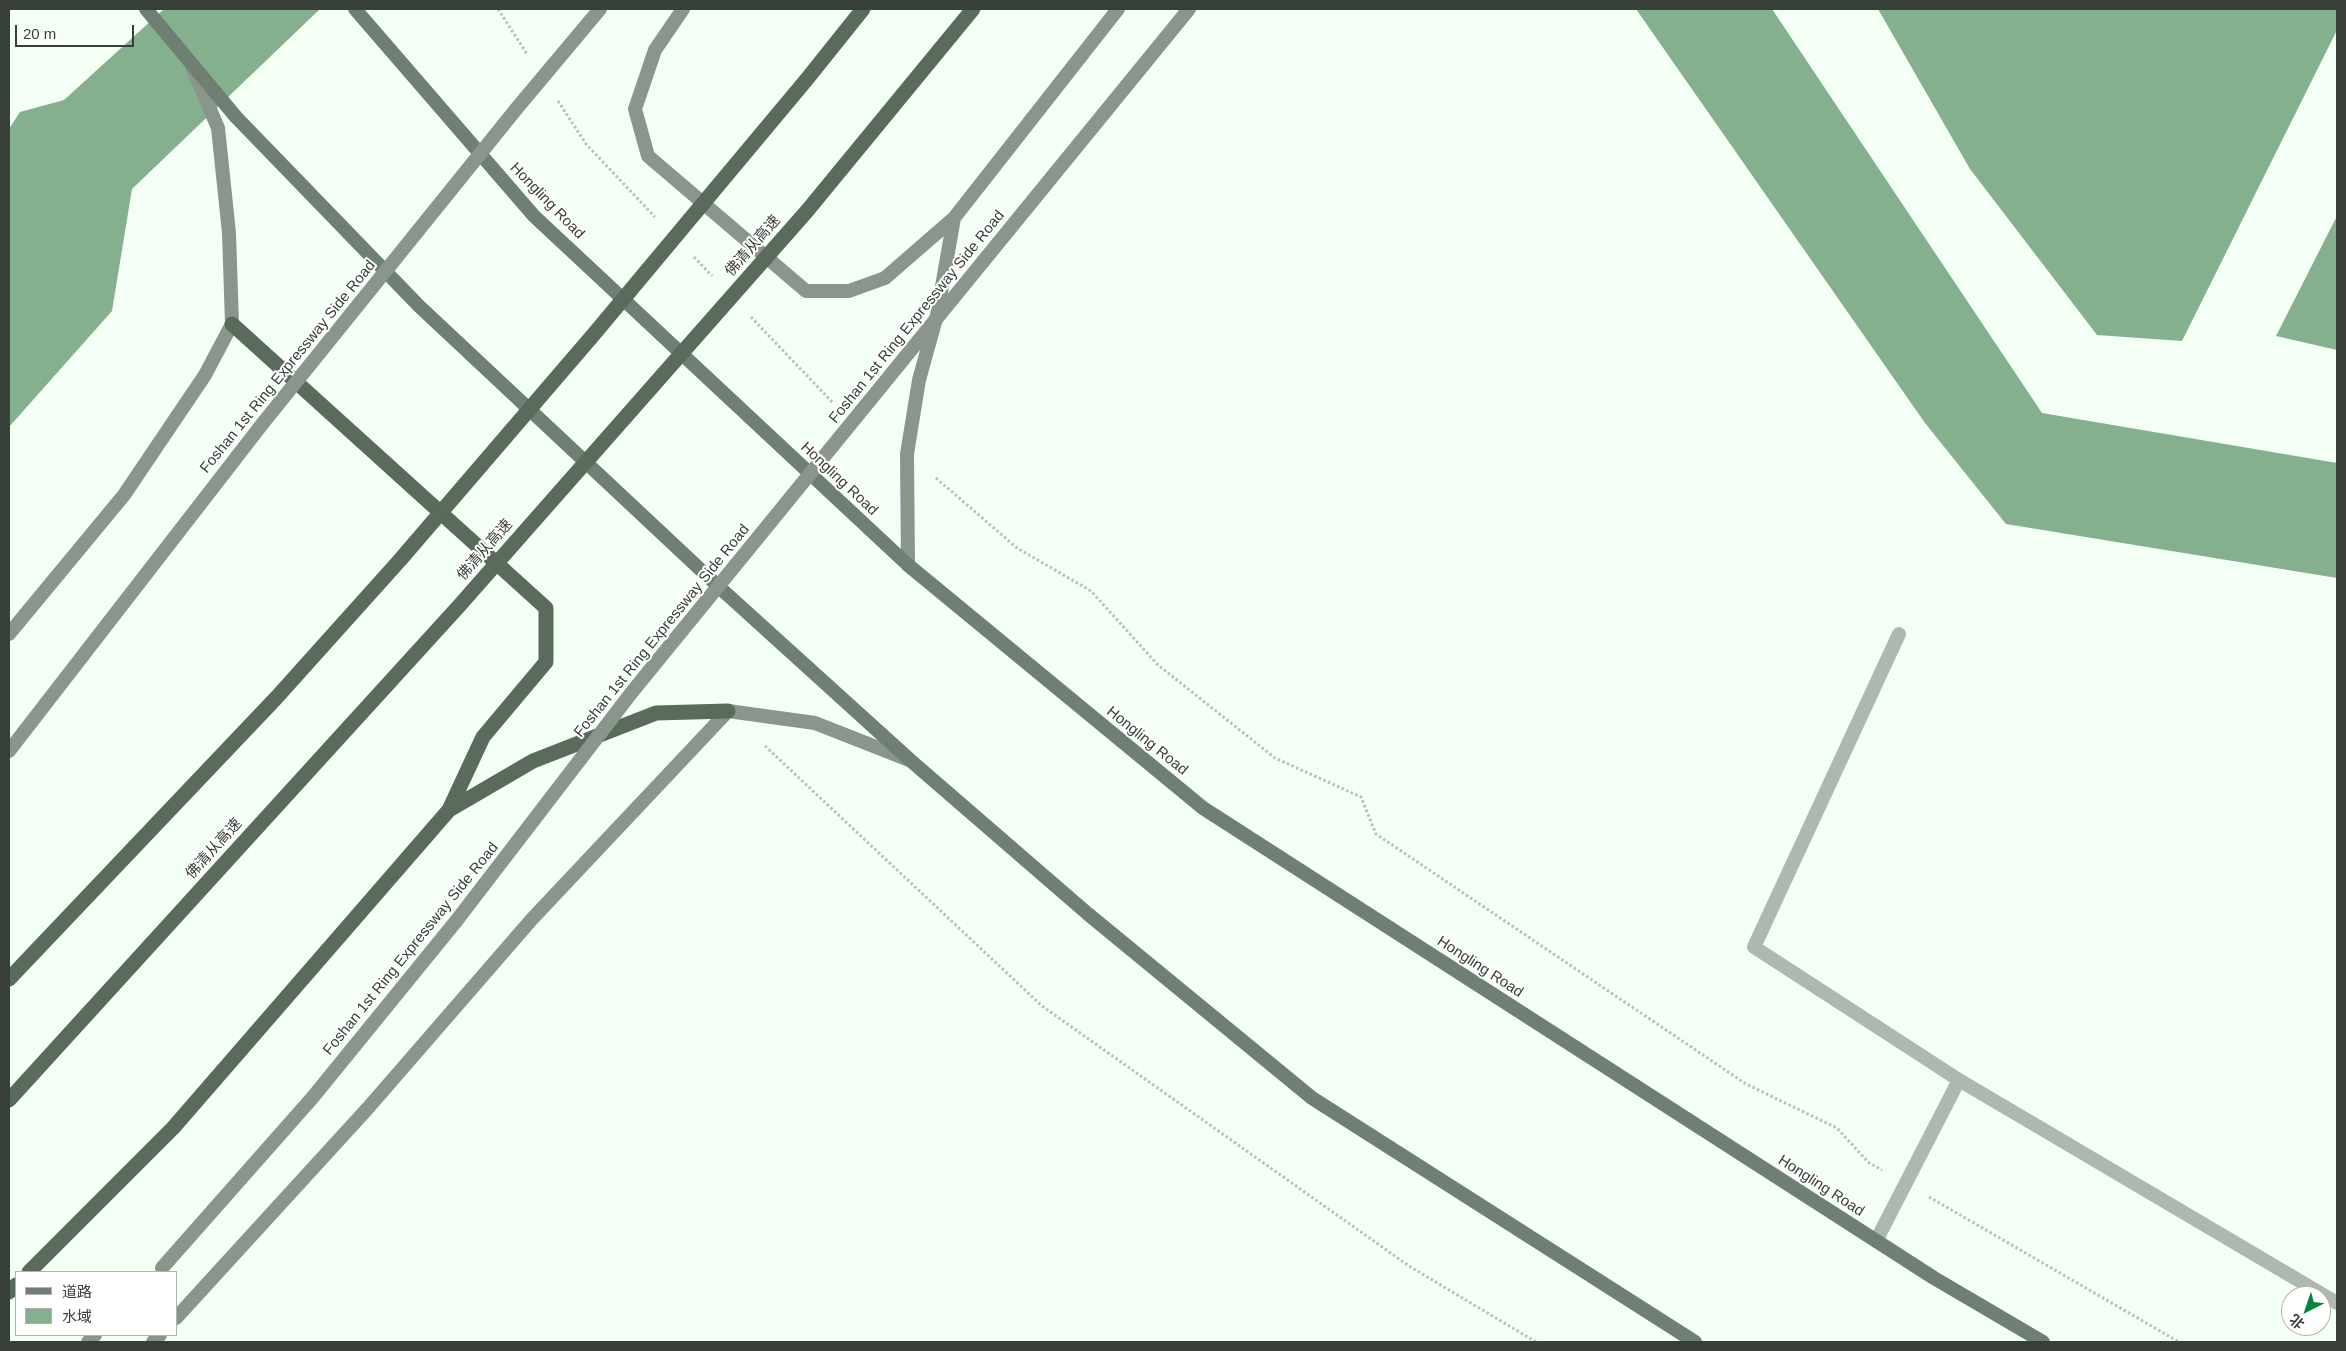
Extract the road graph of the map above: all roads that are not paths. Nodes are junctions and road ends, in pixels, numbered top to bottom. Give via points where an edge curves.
1 (146, 9) edge
2 (355, 9) edge
3 (600, 9) edge
4 (683, 9) edge
5 (862, 9) edge
6 (973, 9) edge
7 (1118, 9) edge
8 (1190, 9) edge
9 (191, 64) junction
10 (954, 218) junction
11 (232, 324) junction
12 (908, 566) junction
13 (9, 634) edge
14 (1899, 634) dead end
15 (728, 711) junction
16 (9, 751) edge
17 (910, 760) junction
18 (449, 810) junction
19 (9, 979) edge
20 (1959, 1080) junction
21 (9, 1100) edge
22 (1876, 1241) junction
23 (160, 1270) edge
24 (30, 1271) edge
25 (2337, 1303) edge
26 (178, 1316) edge
27 (1695, 1342) edge
28 (2043, 1342) edge

1 - 9 main road
2 - 12 main road, Hongling Road via 534,216
3 - 16 main road, Foshan 1st Ring Expressway Side Road, bridge via 263,422
4 - 10 main road via 654,50 635,109 648,156 806,290 849,291 885,278
5 - 19 highway, bridge via 594,334 400,560 270,704
6 - 21 highway, 佛清从高速, bridge via 807,211 459,606
7 - 10 main road
8 - 23 main road, Foshan 1st Ring Expressway Side Road, bridge via 632,692 457,920 320,1090
9 - 11 main road via 218,128 229,233
9 - 17 main road via 236,117 419,306
10 - 12 main road via 937,315 919,380 907,454
11 - 13 main road via 205,375 124,495
11 - 18 highway via 546,608 546,662 483,737
12 - 22 main road, Hongling Road via 1203,808
14 - 20 street via 1754,947
15 - 17 main road via 814,723
15 - 18 highway via 656,712 533,761
15 - 26 main road via 532,919 368,1108
17 - 27 main road via 1088,914 1312,1098
18 - 24 highway via 173,1128
20 - 22 street
20 - 25 street
22 - 28 main road, Hongling Road

